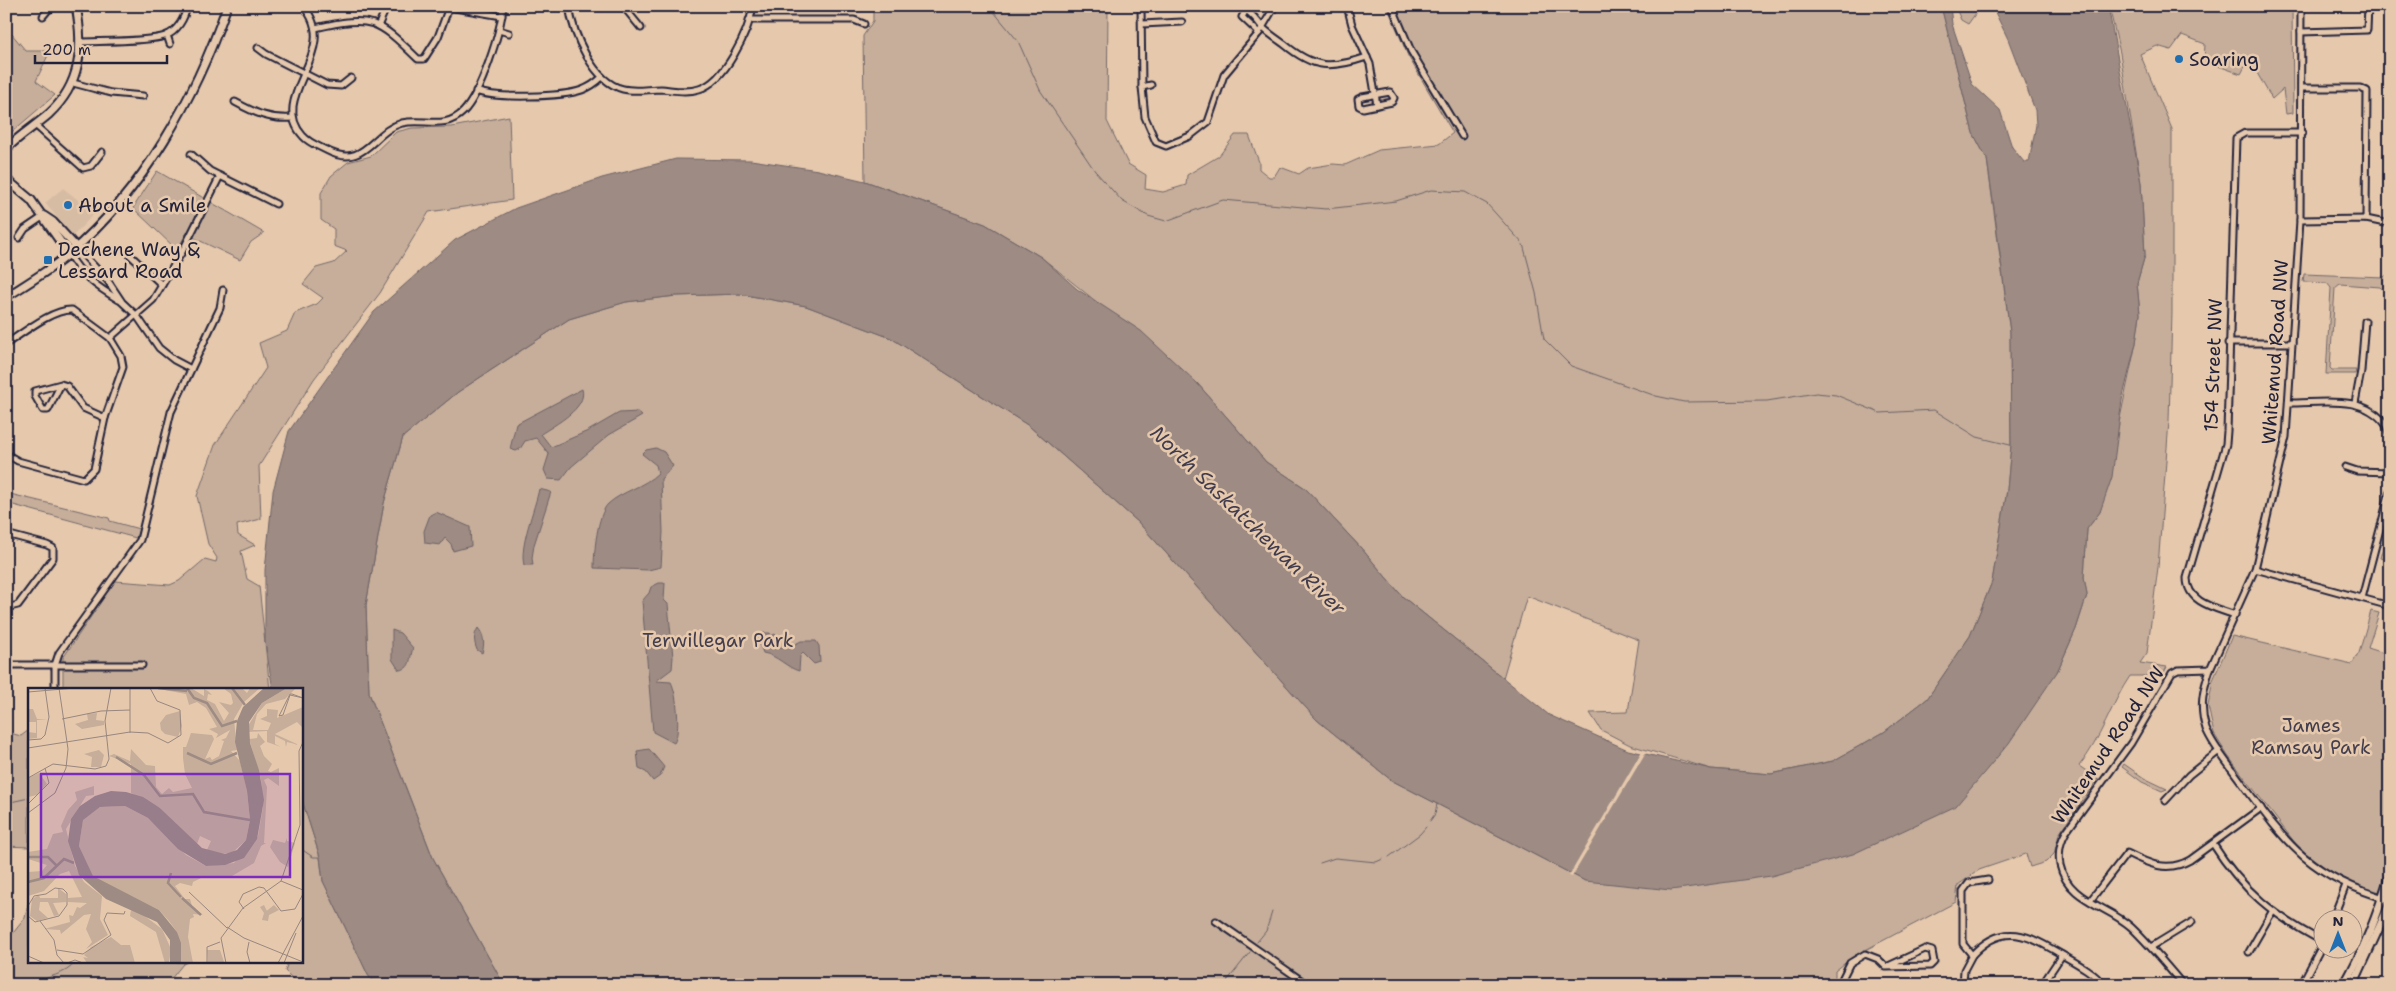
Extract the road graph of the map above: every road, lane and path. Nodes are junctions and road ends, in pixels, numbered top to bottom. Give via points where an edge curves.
1 (57, 6) edge
2 (76, 6) edge
3 (187, 6) edge
4 (227, 6) edge
5 (303, 6) edge
6 (387, 6) edge
7 (503, 6) edge
8 (586, 6) edge
9 (623, 6) edge
10 (754, 6) edge
11 (1141, 6) edge
12 (1275, 6) edge
13 (1347, 6) edge
14 (1392, 6) edge
15 (2301, 6) edge
16 (2368, 6) edge
17 (449, 7) edge
18 (569, 8) edge
19 (43, 16) dead end
20 (502, 16) junction
21 (749, 20) junction
22 (1182, 22) dead end
23 (379, 24) junction
24 (864, 24) dead end
25 (1142, 24) junction
26 (1263, 27) junction
27 (315, 28) junction
28 (641, 28) dead end
29 (499, 30) junction
30 (1259, 32) junction
31 (2302, 32) junction
32 (509, 33) dead end
33 (167, 35) junction
34 (80, 42) junction
35 (170, 44) dead end
36 (258, 48) dead end
37 (1367, 57) junction
38 (305, 74) junction
39 (602, 77) junction
40 (351, 78) dead end
41 (73, 83) junction
42 (1151, 85) dead end
43 (1142, 87) junction
44 (2302, 88) junction
45 (476, 91) junction
46 (1375, 94) junction
47 (143, 96) dead end
48 (235, 102) dead end
49 (1377, 105) junction
50 (293, 118) junction
51 (35, 125) junction
52 (2302, 133) junction
53 (1462, 136) dead end
54 (6, 149) edge
55 (102, 152) dead end
56 (191, 154) dead end
57 (220, 176) junction
58 (6, 179) edge
59 (276, 204) dead end
60 (44, 216) junction
61 (2366, 219) junction
62 (2300, 220) junction
63 (2390, 224) edge
64 (19, 238) dead end
65 (76, 248) junction
66 (68, 254) junction
67 (130, 254) dead end
68 (162, 285) junction
69 (223, 290) dead end
70 (6, 297) edge
71 (122, 302) junction
72 (137, 316) junction
73 (2365, 321) dead end
74 (110, 338) junction
75 (2228, 343) junction
76 (2292, 343) junction
77 (6, 344) edge
78 (191, 369) junction
79 (61, 384) junction
80 (2289, 403) junction
81 (2355, 403) junction
82 (105, 418) junction
83 (2388, 424) edge
84 (2390, 437) edge
85 (6, 454) edge
86 (2345, 467) dead end
87 (2390, 472) edge
88 (2390, 491) edge
89 (6, 534) edge
90 (2255, 569) junction
91 (2362, 598) junction
92 (2390, 606) edge
93 (6, 608) edge
94 (2235, 615) junction
95 (6, 665) edge
96 (55, 665) junction
97 (142, 665) dead end
98 (2210, 669) junction
99 (55, 688) edge
100 (2220, 751) junction
101 (2165, 801) dead end
102 (2261, 808) junction
103 (2213, 844) junction
104 (2390, 873) edge
105 (1988, 880) dead end
106 (2346, 885) junction
107 (2386, 899) edge
108 (2090, 902) junction
109 (2390, 904) edge
110 (2337, 908) edge
111 (2272, 912) junction
112 (1216, 921) dead end
113 (2192, 922) dead end
114 (2314, 936) edge
115 (2151, 947) junction
116 (2249, 952) dead end
117 (1972, 955) junction
118 (2062, 955) junction
119 (2315, 958) edge
120 (1886, 967) junction
121 (1308, 985) edge
122 (1839, 985) edge
123 (1963, 985) edge
124 (2042, 985) edge
125 (2104, 985) edge
126 (2183, 985) edge
127 (2301, 985) edge
128 (2344, 985) edge
129 (2353, 985) edge

1 - 19 street
2 - 34 street
3 - 33 street via 179,26
4 - 65 street via 192,90 149,162 127,194
5 - 27 street
6 - 23 street
7 - 20 street
8 - 18 street
9 - 28 street
10 - 21 street
11 - 25 street
12 - 26 street
13 - 37 street
14 - 53 street via 1411,51
15 - 31 street, Whitemud Road NW
16 - 31 street via 2367,30
17 - 20 street
17 - 23 street via 438,38 424,59 418,59
18 - 39 street via 581,43
20 - 29 street
21 - 24 street via 854,20
21 - 39 street via 727,67 703,88 690,91 629,90
22 - 25 street
23 - 27 street via 349,20
25 - 43 street
26 - 30 street
26 - 30 street via 1246,10 1243,20
26 - 37 street via 1300,58 1312,63 1328,66
27 - 38 street via 315,48
29 - 32 street
29 - 45 street
30 - 43 street via 1224,75 1208,122 1182,140 1166,146 1156,142 1146,117
31 - 44 street, Whitemud Road NW
33 - 34 street
33 - 35 street
34 - 41 street
36 - 38 street
37 - 46 street
38 - 40 street via 332,86 343,85
38 - 50 street via 295,96
39 - 45 street via 591,86 572,92 494,96
41 - 47 street via 111,93
41 - 51 street via 60,103
42 - 43 street
44 - 52 street, Whitemud Road NW
44 - 61 street via 2360,88 2367,91
45 - 50 street via 465,110 451,120 398,124 384,132 369,148 352,155 336,154 313,144 301,133
46 - 49 street
46 - 49 street via 1390,92 1394,98 1392,102
46 - 49 street via 1362,97 1358,102 1363,108
48 - 50 street via 260,116
51 - 54 street
51 - 55 street via 83,168 91,166
52 - 62 street, Whitemud Road NW
52 - 75 street, 154 Street NW via 2245,133 2236,138
56 - 57 street
57 - 59 street
57 - 68 street
58 - 60 street via 22,190
60 - 64 street
60 - 65 street
60 - 66 street
61 - 62 street
61 - 63 street
62 - 76 street, Whitemud Road NW
65 - 66 street
65 - 71 street
66 - 70 street
66 - 71 street via 95,284
67 - 68 street
68 - 72 street
69 - 78 street via 220,308
71 - 72 street
72 - 74 street
72 - 78 street via 159,348
73 - 81 street
74 - 77 street via 72,310 64,309
74 - 82 street via 121,356 123,367
75 - 76 street
75 - 94 street, 154 Street NW via 2226,444 2187,574 2188,586 2198,600
76 - 80 street, Whitemud Road NW
78 - 96 street via 171,412 140,540 59,653
79 - 79 street via 48,410 44,411 35,391
79 - 82 street via 67,386 83,408
80 - 81 street
80 - 90 street, Whitemud Road NW via 2283,452
81 - 83 street via 2374,412
82 - 85 street via 94,468 84,479 18,462
83 - 84 street
86 - 87 street via 2357,471
88 - 91 street
89 - 93 street via 47,545 54,553 18,605
90 - 91 street
90 - 94 street, Whitemud Road NW
91 - 92 street
94 - 98 street, Whitemud Road NW
95 - 96 street
96 - 97 street
96 - 99 street
98 - 100 street via 2203,691 2202,710 2206,729
98 - 108 street, Whitemud Road NW via 2172,673 2131,743 2066,832 2060,844 2061,868 2068,884
100 - 101 street
100 - 102 street
102 - 103 street
102 - 106 street via 2301,856 2321,872
103 - 108 street via 2185,863 2170,867 2155,866 2127,853
103 - 111 street via 2244,887
104 - 107 street
105 - 117 street via 1969,883 1963,891 1963,944
106 - 107 street
106 - 110 street
107 - 128 street
108 - 115 street via 2129,926
109 - 129 street
111 - 114 street
111 - 116 street
112 - 121 street
113 - 115 street
115 - 126 street
117 - 118 street via 1987,941 2011,934 2033,938
117 - 123 street via 1964,970
118 - 124 street
118 - 125 street via 2089,970
119 - 127 street
120 - 120 street via 1930,966 1934,962 1932,950 1925,949
120 - 122 street via 1866,954 1850,963

